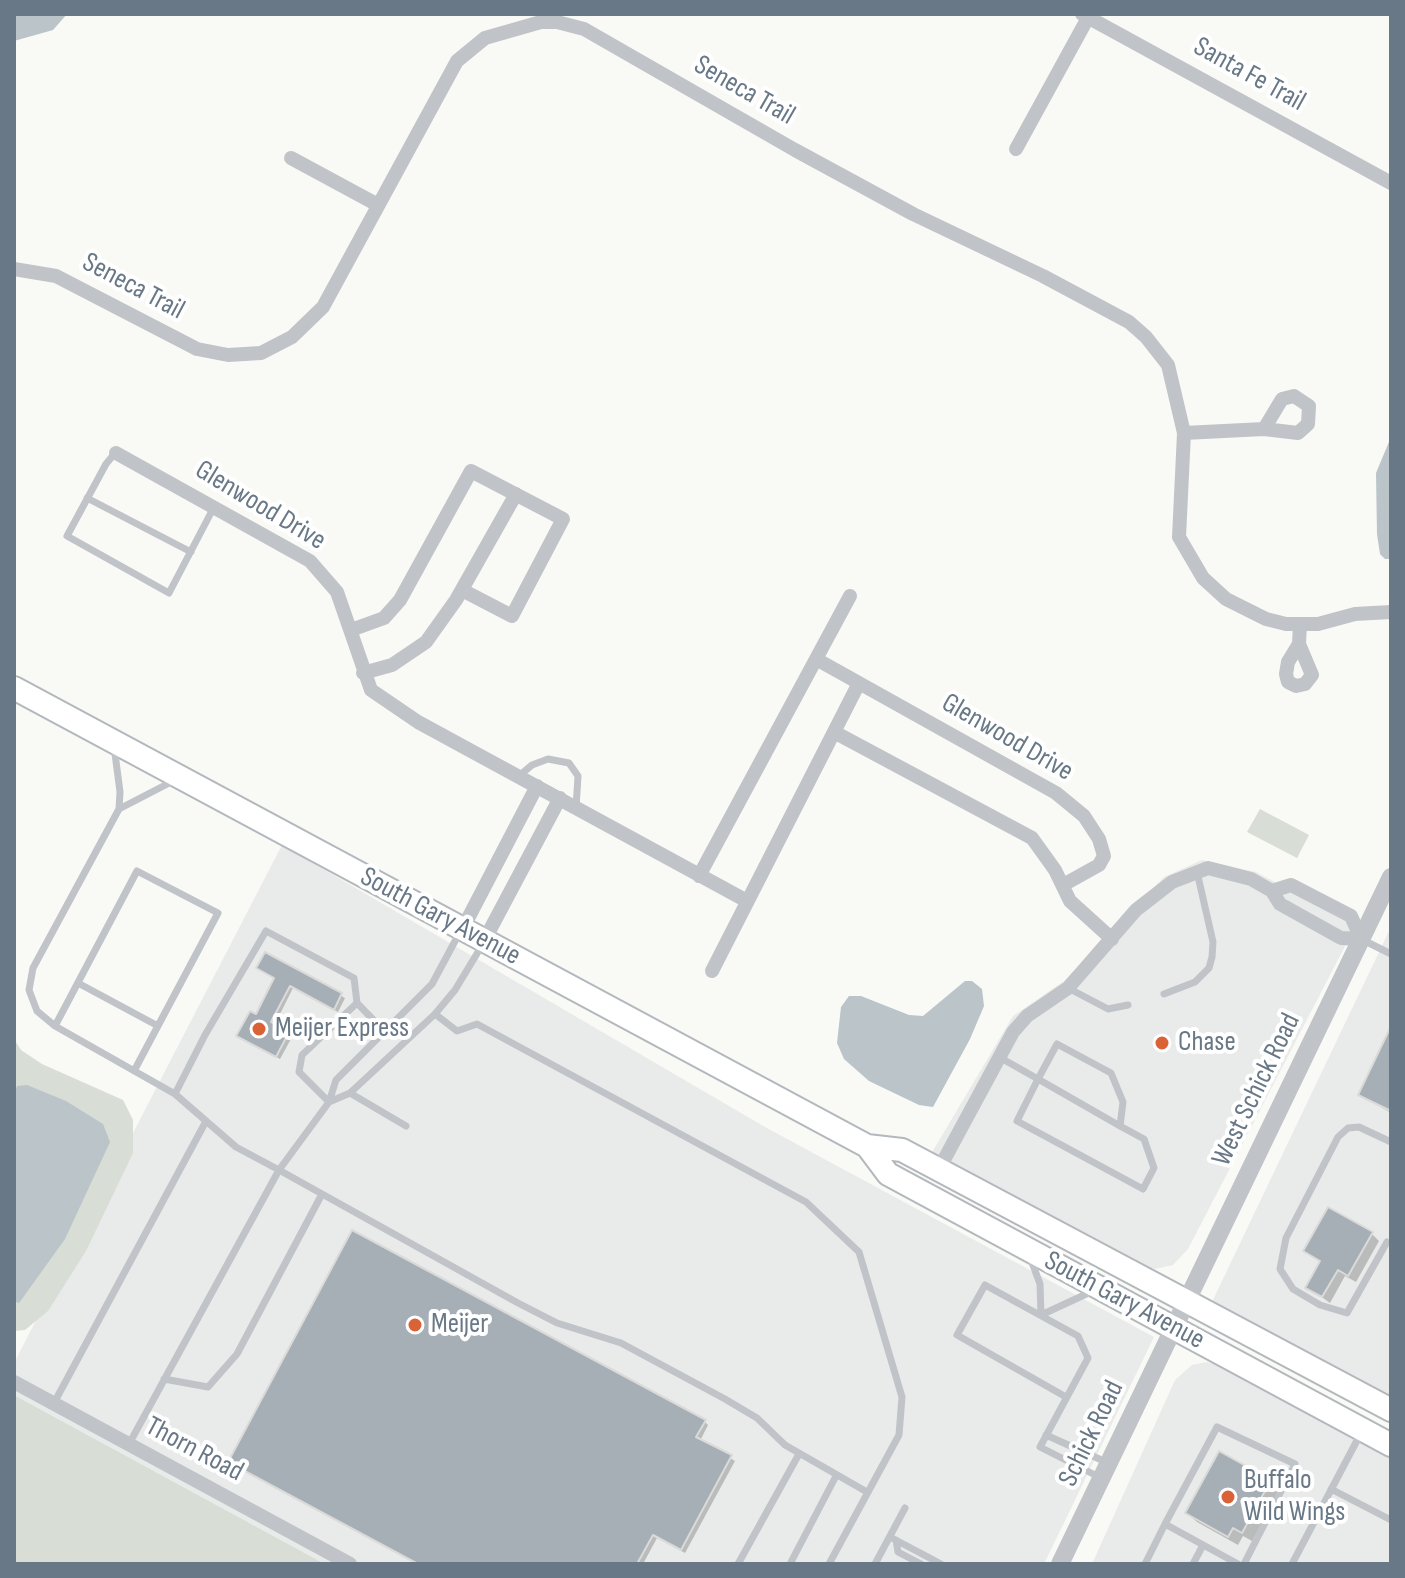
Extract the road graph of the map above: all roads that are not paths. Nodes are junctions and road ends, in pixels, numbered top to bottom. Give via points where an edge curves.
1 (1086, 15) edge
2 (536, 18) edge
3 (1016, 149) dead end
4 (291, 158) dead end
5 (1391, 183) edge
6 (378, 205) junction
7 (14, 269) edge
8 (1264, 429) dead end
9 (1184, 433) junction
10 (116, 453) joint
11 (516, 494) junction
12 (87, 498) junction
13 (214, 507) junction
14 (191, 552) junction
15 (462, 590) junction
16 (850, 596) dead end
17 (1391, 612) edge
18 (1300, 624) junction
19 (351, 630) junction
20 (1299, 644) dead end
21 (816, 659) junction
22 (363, 673) junction
23 (859, 683) junction
24 (14, 688) edge
25 (834, 732) junction
26 (113, 742) junction
27 (519, 776) junction
28 (180, 778) junction
29 (537, 786) junction
30 (560, 798) junction
31 (576, 808) junction
32 (119, 809) junction
33 (1197, 872) junction
34 (699, 876) junction
35 (1391, 877) edge
36 (1063, 885) junction
37 (1272, 891) junction
38 (747, 901) junction
39 (462, 930) junction
40 (1112, 939) junction
41 (1361, 939) junction
42 (484, 941) junction
43 (1391, 954) edge
44 (712, 971) dead end
45 (78, 983) junction
46 (1068, 988) junction
47 (1164, 994) dead end
48 (357, 1003) junction
49 (1128, 1005) dead end
50 (435, 1014) junction
51 (55, 1026) junction
52 (158, 1026) junction
53 (385, 1032) junction
54 (999, 1057) junction
55 (134, 1071) junction
56 (1038, 1079) junction
57 (350, 1093) junction
58 (175, 1094) junction
59 (329, 1102) junction
60 (205, 1123) junction
61 (406, 1126) dead end
62 (1120, 1126) junction
63 (1391, 1142) edge
64 (867, 1146) junction
65 (939, 1169) junction
66 (279, 1170) junction
67 (322, 1194) junction
68 (1390, 1241) edge
69 (1030, 1250) junction
70 (1100, 1287) junction
71 (1188, 1301) junction
72 (1041, 1315) junction
73 (1175, 1327) junction
74 (164, 1379) junction
75 (14, 1382) edge
76 (1066, 1397) junction
77 (54, 1403) junction
78 (1391, 1410) edge
79 (1362, 1430) junction
80 (1046, 1435) junction
81 (129, 1444) junction
82 (1391, 1445) edge
83 (799, 1454) junction
84 (1105, 1471) junction
85 (836, 1476) junction
86 (1331, 1489) junction
87 (867, 1492) junction
88 (905, 1508) dead end
89 (1391, 1520) edge
90 (1165, 1524) junction
91 (893, 1539) junction
92 (1203, 1545) junction
93 (350, 1564) edge
94 (738, 1564) edge
95 (790, 1564) edge
96 (829, 1564) edge
97 (875, 1564) edge
98 (921, 1564) edge
99 (941, 1564) edge
100 (1060, 1564) edge
101 (1145, 1564) edge
102 (1193, 1564) edge
103 (1241, 1564) edge
104 (1292, 1564) edge

1 - 3 street
1 - 5 street, Santa Fe Trail
2 - 6 street, Seneca Trail via 485,38 457,61
2 - 9 street, Seneca Trail via 584,29 795,150 1129,322 1168,365
4 - 6 street
6 - 7 street, Seneca Trail via 323,307 292,337 261,353 228,355 197,349 56,276
8 - 9 street
9 - 18 street, Seneca Trail via 1179,537 1195,567 1215,591 1244,610
10 - 12 lane
10 - 13 street, Glenwood Drive
11 - 15 street
11 - 15 street via 563,519 512,616
11 - 19 street via 471,471 400,600 384,618
12 - 14 lane
12 - 14 lane via 67,536 169,593
13 - 14 lane
13 - 19 street, Glenwood Drive via 310,561 337,592
15 - 22 street via 426,642 392,665
16 - 21 street
17 - 18 street, Seneca Trail
18 - 20 street
19 - 22 street, Glenwood Drive
21 - 23 street, Glenwood Drive
21 - 34 street
22 - 27 street, Glenwood Drive via 371,690 418,722
23 - 25 street
23 - 36 street, Glenwood Drive via 1056,793 1084,816 1104,856 1099,865
24 - 26 main road, South Gary Avenue
25 - 36 street via 1032,838
25 - 38 street
26 - 28 main road, South Gary Avenue
26 - 32 lane
27 - 29 street, Glenwood Drive
27 - 31 lane via 548,759 569,763 578,776
28 - 32 lane
28 - 39 main road, South Gary Avenue
29 - 30 street, Glenwood Drive
29 - 39 street
30 - 31 street, Glenwood Drive
30 - 42 street
31 - 34 street, Glenwood Drive
32 - 51 lane via 33,968 29,990 37,1011
33 - 37 street via 1208,868 1251,879
33 - 40 street via 1160,891
33 - 47 lane via 1213,942 1209,968 1195,982
34 - 38 street, Glenwood Drive
35 - 41 street, West Schick Road
36 - 40 street via 1070,901
37 - 41 street via 1280,904 1341,938
37 - 41 street via 1291,885 1351,916
38 - 44 street
39 - 42 main road, South Gary Avenue
39 - 53 lane via 432,984
40 - 46 street
41 - 43 lane
41 - 71 street, West Schick Road
42 - 50 lane
42 - 64 main road, South Gary Avenue
45 - 51 lane
45 - 52 lane
45 - 52 lane via 137,871 218,913
46 - 49 lane via 1108,1009
46 - 54 street via 1027,1016
48 - 53 lane
48 - 58 lane via 354,978 266,931
48 - 59 lane via 302,1055 299,1072
50 - 57 lane
50 - 87 lane via 457,1031 477,1024 806,1202 859,1252 902,1397 899,1435
51 - 55 lane
52 - 55 lane
53 - 59 lane via 336,1080
54 - 56 lane
54 - 65 street
55 - 58 lane
56 - 62 lane
56 - 62 lane via 1057,1044 1111,1073 1123,1102
56 - 62 lane via 1017,1121 1143,1189 1154,1168 1144,1139
57 - 59 lane
57 - 61 lane
58 - 60 lane
59 - 66 lane
60 - 66 lane
60 - 77 lane
63 - 68 lane via 1353,1127 1338,1137 1286,1238 1280,1269 1293,1289 1347,1313
64 - 65 main road, South Gary Avenue via 902,1150
64 - 69 main road, South Gary Avenue via 888,1174
65 - 71 main road, South Gary Avenue
66 - 67 lane
66 - 74 lane
67 - 74 lane via 237,1354 208,1387
67 - 83 lane via 557,1323 643,1355 757,1418
69 - 70 main road, South Gary Avenue
69 - 72 lane via 1040,1284
70 - 72 lane
70 - 73 main road, South Gary Avenue
71 - 73 street, West Schick Road
71 - 78 main road, South Gary Avenue
72 - 76 lane via 1078,1336 1088,1358
72 - 76 lane via 985,1285 957,1335
73 - 79 main road, South Gary Avenue
73 - 84 street, Schick Road
74 - 81 lane
75 - 77 street, Thorn Road
76 - 80 lane
77 - 81 street, Thorn Road
79 - 82 main road, South Gary Avenue
79 - 86 lane
80 - 84 lane
80 - 84 lane via 1040,1447
81 - 93 street, Thorn Road
83 - 85 lane
83 - 94 lane
84 - 100 street, Schick Road
85 - 87 lane
85 - 95 lane
86 - 89 lane
86 - 104 lane
87 - 96 lane
88 - 91 lane
90 - 92 lane
90 - 101 lane
90 - 103 lane via 1217,1427 1295,1464
91 - 97 lane
91 - 98 lane via 898,1552
91 - 99 lane
92 - 102 lane
92 - 103 lane

